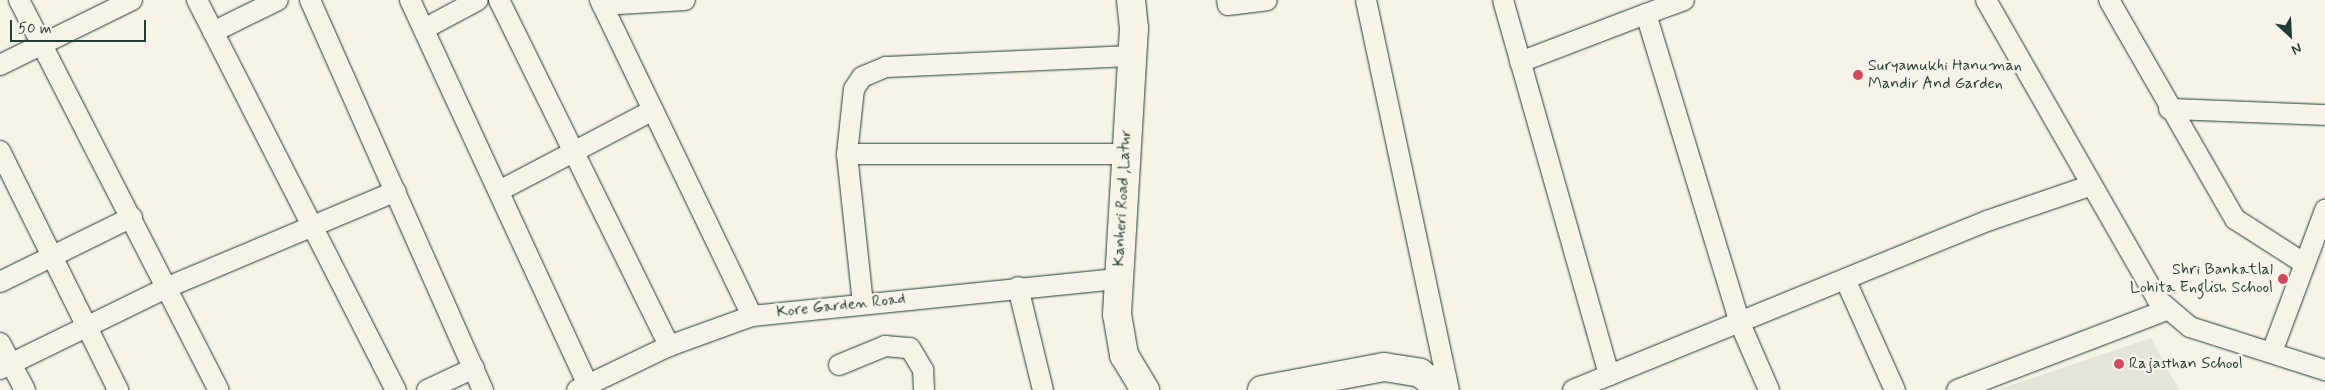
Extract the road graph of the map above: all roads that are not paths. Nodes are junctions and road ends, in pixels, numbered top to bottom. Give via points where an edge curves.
1 (19, 0) edge
2 (132, 0) edge
3 (197, 0) edge
4 (278, 0) edge
5 (310, 0) edge
6 (410, 0) edge
7 (478, 0) edge
8 (499, 0) edge
9 (685, 0) edge
10 (1131, 0) edge
11 (1227, 0) edge
12 (1266, 0) edge
13 (1366, 0) edge
14 (1503, 0) edge
15 (1684, 0) edge
16 (1986, 0) edge
17 (2109, 0) edge
18 (601, 2) edge
19 (1646, 14) junction
20 (424, 29) junction
21 (213, 32) junction
22 (42, 44) junction
23 (1132, 56) junction
24 (1520, 62) junction
25 (0, 65) edge
26 (2169, 109) junction
27 (653, 110) junction
28 (2325, 115) edge
29 (0, 152) edge
30 (575, 153) junction
31 (847, 154) junction
32 (1124, 154) junction
33 (2089, 186) junction
34 (396, 191) junction
35 (499, 191) junction
36 (2325, 210) edge
37 (132, 216) junction
38 (308, 225) junction
39 (53, 256) junction
40 (2305, 264) junction
41 (1119, 279) junction
42 (1845, 279) junction
43 (0, 282) edge
44 (168, 287) junction
45 (1018, 287) junction
46 (863, 304) junction
47 (2167, 310) junction
48 (752, 316) junction
49 (1739, 321) junction
50 (87, 326) junction
51 (0, 344) edge
52 (669, 346) junction
53 (2272, 352) junction
54 (839, 365) dead end
55 (5, 366) edge
56 (474, 368) junction
57 (2325, 370) edge
58 (1609, 375) junction
59 (1332, 384) edge
60 (582, 387) edge
61 (24, 390) edge
62 (118, 390) edge
63 (219, 390) edge
64 (396, 390) edge
65 (426, 390) edge
66 (484, 390) edge
67 (924, 390) edge
68 (1043, 390) edge
69 (1145, 390) edge
70 (1262, 390) edge
71 (1442, 390) edge
72 (1449, 390) edge
73 (1573, 390) edge
74 (1769, 390) edge
75 (1895, 390) edge
76 (1957, 390) edge

1 - 22 street
2 - 22 street
3 - 21 street
4 - 21 street
5 - 34 street
6 - 20 street
7 - 20 street
8 - 30 street
9 - 18 street
10 - 23 street, Kanheri Road ,Latur
11 - 12 street via 1228,5
13 - 72 street
14 - 24 street
15 - 19 street
16 - 33 street
17 - 26 street
18 - 27 street
19 - 24 street
19 - 49 street
20 - 35 street
21 - 38 street
22 - 25 street
22 - 37 street
23 - 31 street via 886,66 862,78 854,89
23 - 32 street, Kanheri Road ,Latur
24 - 58 street
26 - 28 street
26 - 40 street via 2235,219
27 - 30 street
27 - 48 street
29 - 39 street
30 - 35 street
30 - 52 street
31 - 32 street
31 - 46 street
32 - 41 street, Kanheri Road ,Latur
33 - 42 street
33 - 47 street
34 - 38 street
34 - 56 street
35 - 60 street
36 - 40 street
37 - 39 street
37 - 44 street
38 - 44 street
38 - 64 street
39 - 43 street
39 - 50 street
40 - 53 street
41 - 45 street, Kore Garden Road
41 - 69 street, Kanheri Road ,Latur via 1117,314 1124,355
42 - 49 street
42 - 75 street
44 - 50 street
44 - 63 street
45 - 46 street, Kore Garden Road
45 - 68 street
46 - 48 street, Kore Garden Road
47 - 53 street via 2190,327
47 - 76 street
48 - 52 street, Kore Garden Road
49 - 58 street
49 - 74 street
50 - 55 street
50 - 62 street
51 - 55 street
52 - 60 street, Kore Garden Road
53 - 57 street
54 - 67 street via 885,346 910,348 923,370
55 - 61 street
56 - 65 street
56 - 66 street
58 - 73 street
59 - 70 street
59 - 71 street via 1384,367 1420,373

